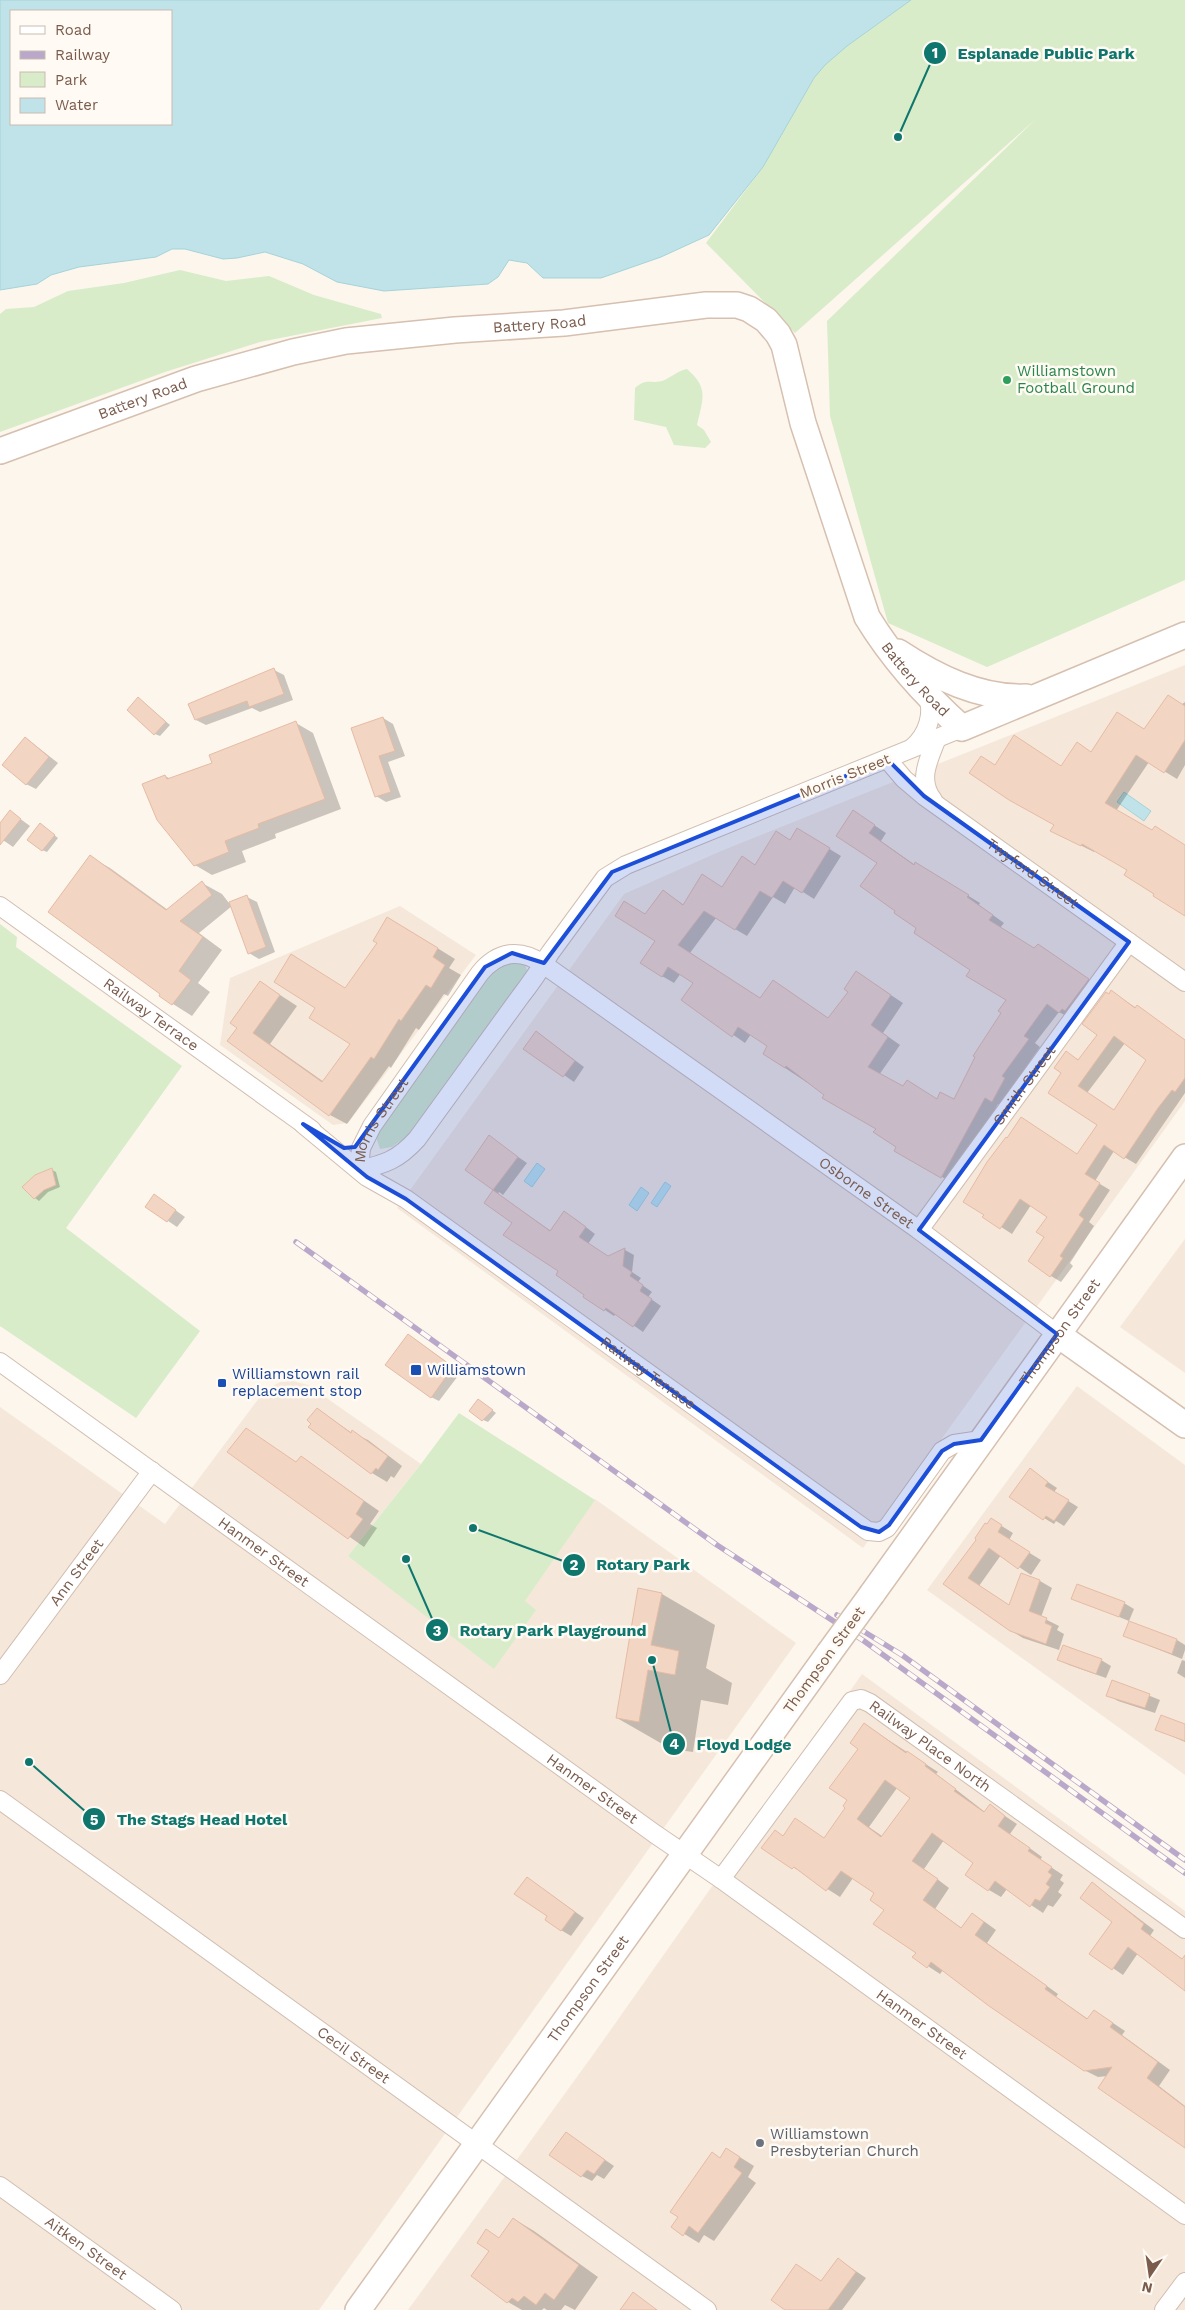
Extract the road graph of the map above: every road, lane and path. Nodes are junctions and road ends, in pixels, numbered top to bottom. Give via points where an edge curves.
1 (0, 451) edge
2 (1185, 636) edge
3 (927, 680) junction
4 (1035, 697) junction
5 (965, 727) junction
6 (937, 738) junction
7 (911, 748) junction
8 (887, 759) junction
9 (939, 807) junction
10 (0, 906) edge
11 (1130, 942) junction
12 (543, 964) junction
13 (1185, 982) edge
14 (302, 1124) junction
15 (372, 1126) junction
16 (1185, 1157) edge
17 (359, 1170) junction
18 (919, 1230) junction
19 (1057, 1334) junction
20 (0, 1362) edge
21 (1185, 1425) edge
22 (980, 1440) junction
23 (152, 1471) junction
24 (0, 1675) edge
25 (0, 1800) edge
26 (685, 1855) junction
27 (721, 1879) junction
28 (1185, 1929) edge
29 (479, 2144) junction
30 (0, 2186) edge
31 (1183, 2210) edge
32 (1185, 2282) edge
33 (172, 2310) edge
34 (358, 2310) edge
35 (707, 2310) edge
36 (1164, 2310) edge

1 - 3 street, Battery Road via 196,378 311,348 381,336 564,323 706,305 737,305 766,320 784,346 803,423 859,599 872,626
2 - 4 street, Morris Street
3 - 4 street, Battery Road via 1008,698
3 - 5 street, Battery Road via 953,688
3 - 7 street via 929,718 924,734
4 - 5 street, Morris Street
5 - 6 street, Morris Street
6 - 7 street, Morris Street
6 - 9 street via 924,778 928,793
7 - 8 street, Morris Street
8 - 9 street, Twyford Street via 910,784
8 - 12 street, Morris Street via 612,872 602,881
9 - 11 street, Twyford Street
10 - 14 street, Railway Terrace
11 - 13 street, Twyford Street
11 - 18 street, Smith Street
12 - 15 street, Morris Street via 527,955 512,952 485,967
12 - 17 street, Morris Street via 412,1145 394,1160
12 - 18 street, Osborne Street
14 - 15 street, Railway Terrace via 348,1149 357,1145
14 - 17 street, Railway Terrace
15 - 17 street, Morris Street via 361,1148
16 - 19 street, Thompson Street
17 - 22 street, Railway Terrace via 406,1199 868,1531 879,1532 887,1528 942,1451 954,1444
18 - 19 street, Osborne Street
19 - 21 street, Osborne Street
19 - 22 street, Thompson Street
20 - 23 street, Hanmer Street
22 - 26 street, Thompson Street, bridge
23 - 24 street, Ann Street
23 - 26 street, Hanmer Street
25 - 29 street, Cecil Street
26 - 27 street, Hanmer Street
26 - 29 street, Thompson Street
27 - 28 street, Railway Place North via 852,1701 861,1699
27 - 31 street, Hanmer Street
29 - 34 street, Thompson Street
29 - 35 street, Cecil Street
30 - 33 street, Aitken Street
32 - 36 street

